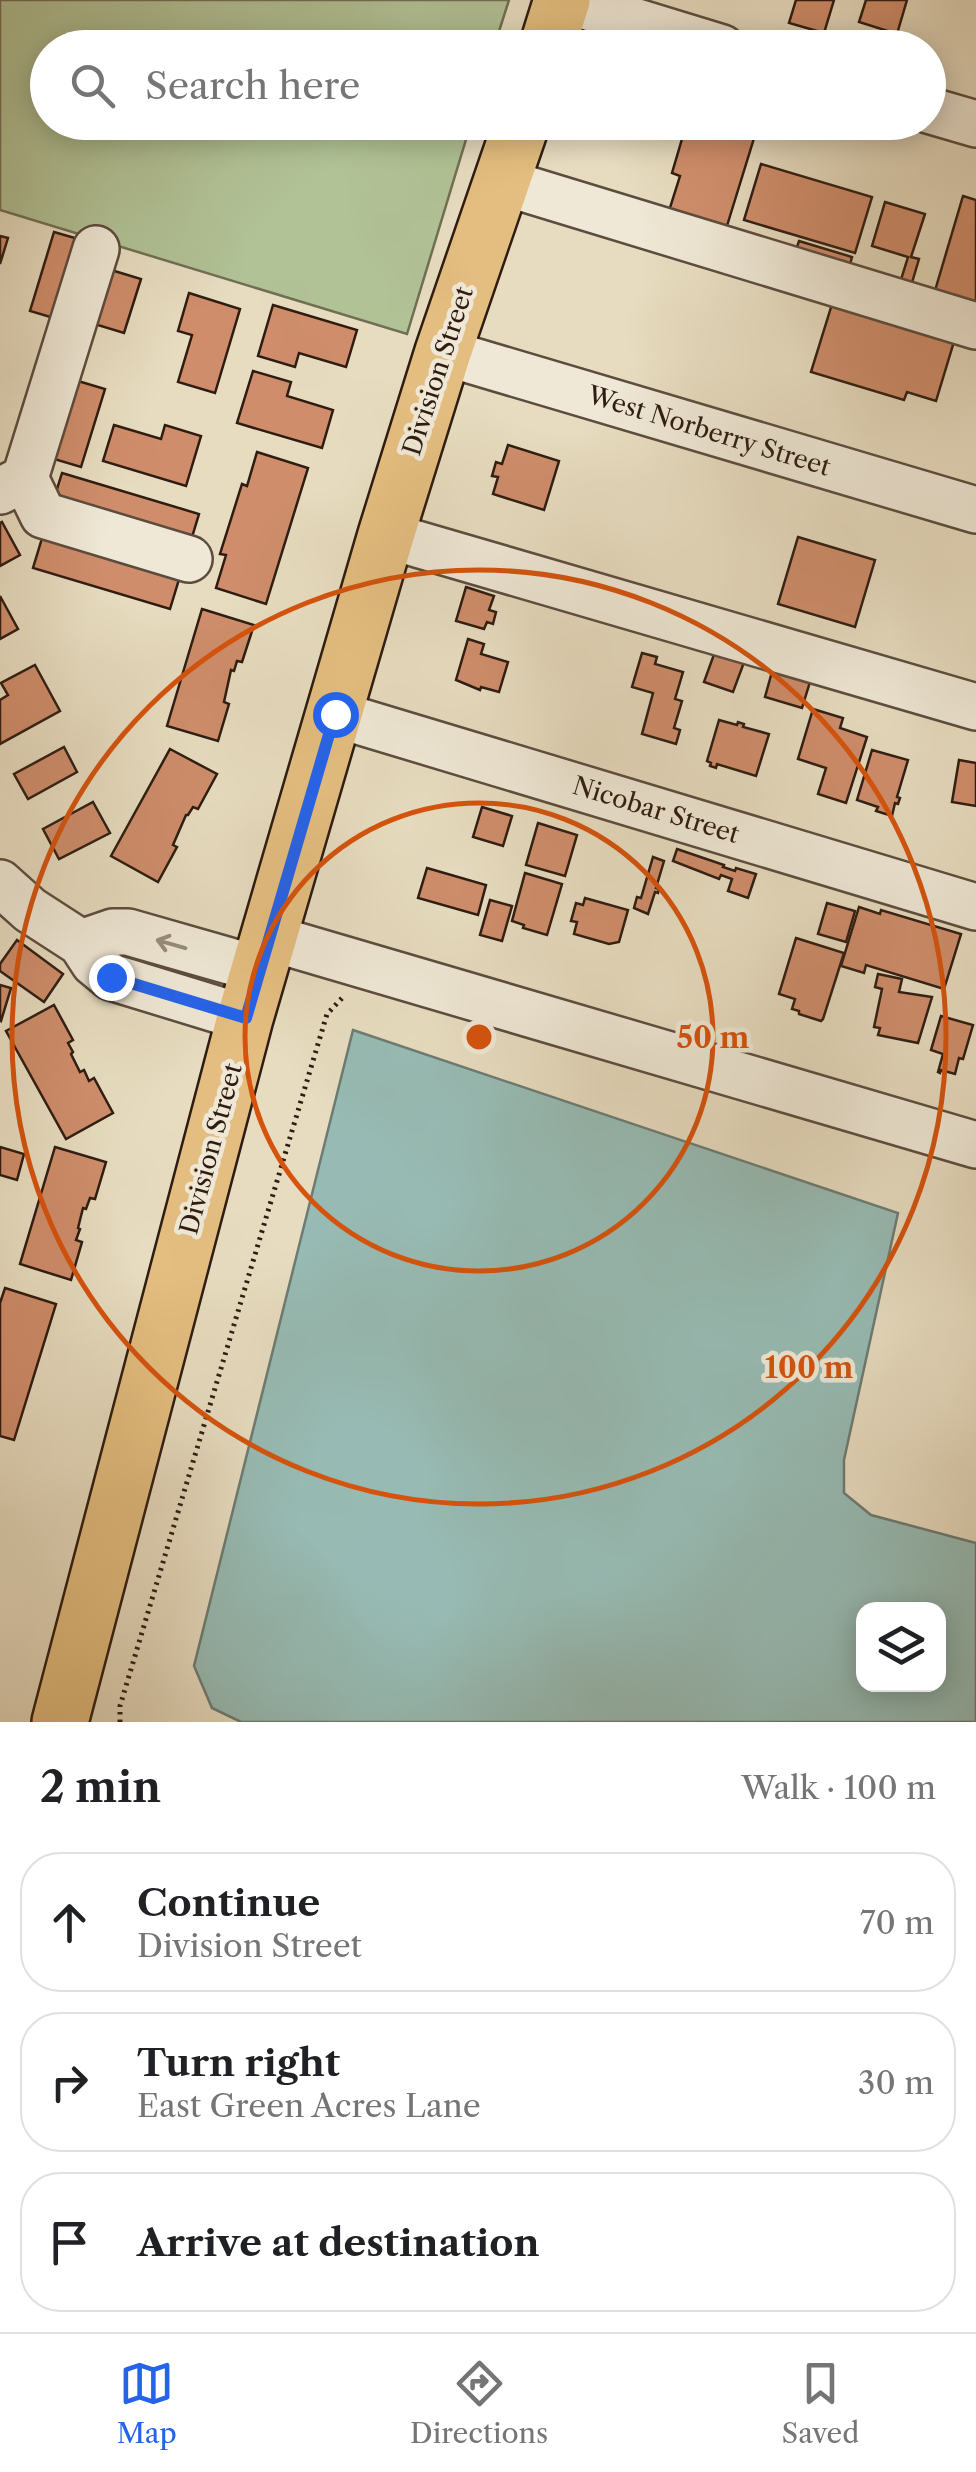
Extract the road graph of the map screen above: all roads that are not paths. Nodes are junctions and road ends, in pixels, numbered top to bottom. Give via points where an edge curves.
1 (563, 0) edge
2 (553, 30) edge
3 (662, 30) edge
4 (946, 115) edge
5 (976, 124) edge
6 (516, 140) edge
7 (503, 182) junction
8 (96, 249) dead end
9 (976, 326) edge
10 (442, 352) junction
11 (12, 485) edge
12 (976, 510) edge
13 (386, 535) junction
14 (188, 558) dead end
15 (976, 707) edge
16 (335, 714) junction
17 (0, 883) edge
18 (976, 906) edge
19 (259, 975) junction
20 (976, 1146) edge
21 (60, 1722) edge

1 - 2 main road
1 - 3 street
4 - 5 street
6 - 7 main road, Division Street
7 - 9 street
7 - 10 main road, Division Street
8 - 11 street
10 - 12 street, West Norberry Street
10 - 13 main road, Division Street
11 - 14 street via 43,515
13 - 15 street
13 - 16 main road, Division Street
16 - 18 street, Nicobar Street
16 - 19 main road, Division Street
17 - 19 street via 81,942 111,977
19 - 20 street
19 - 21 main road, Division Street

